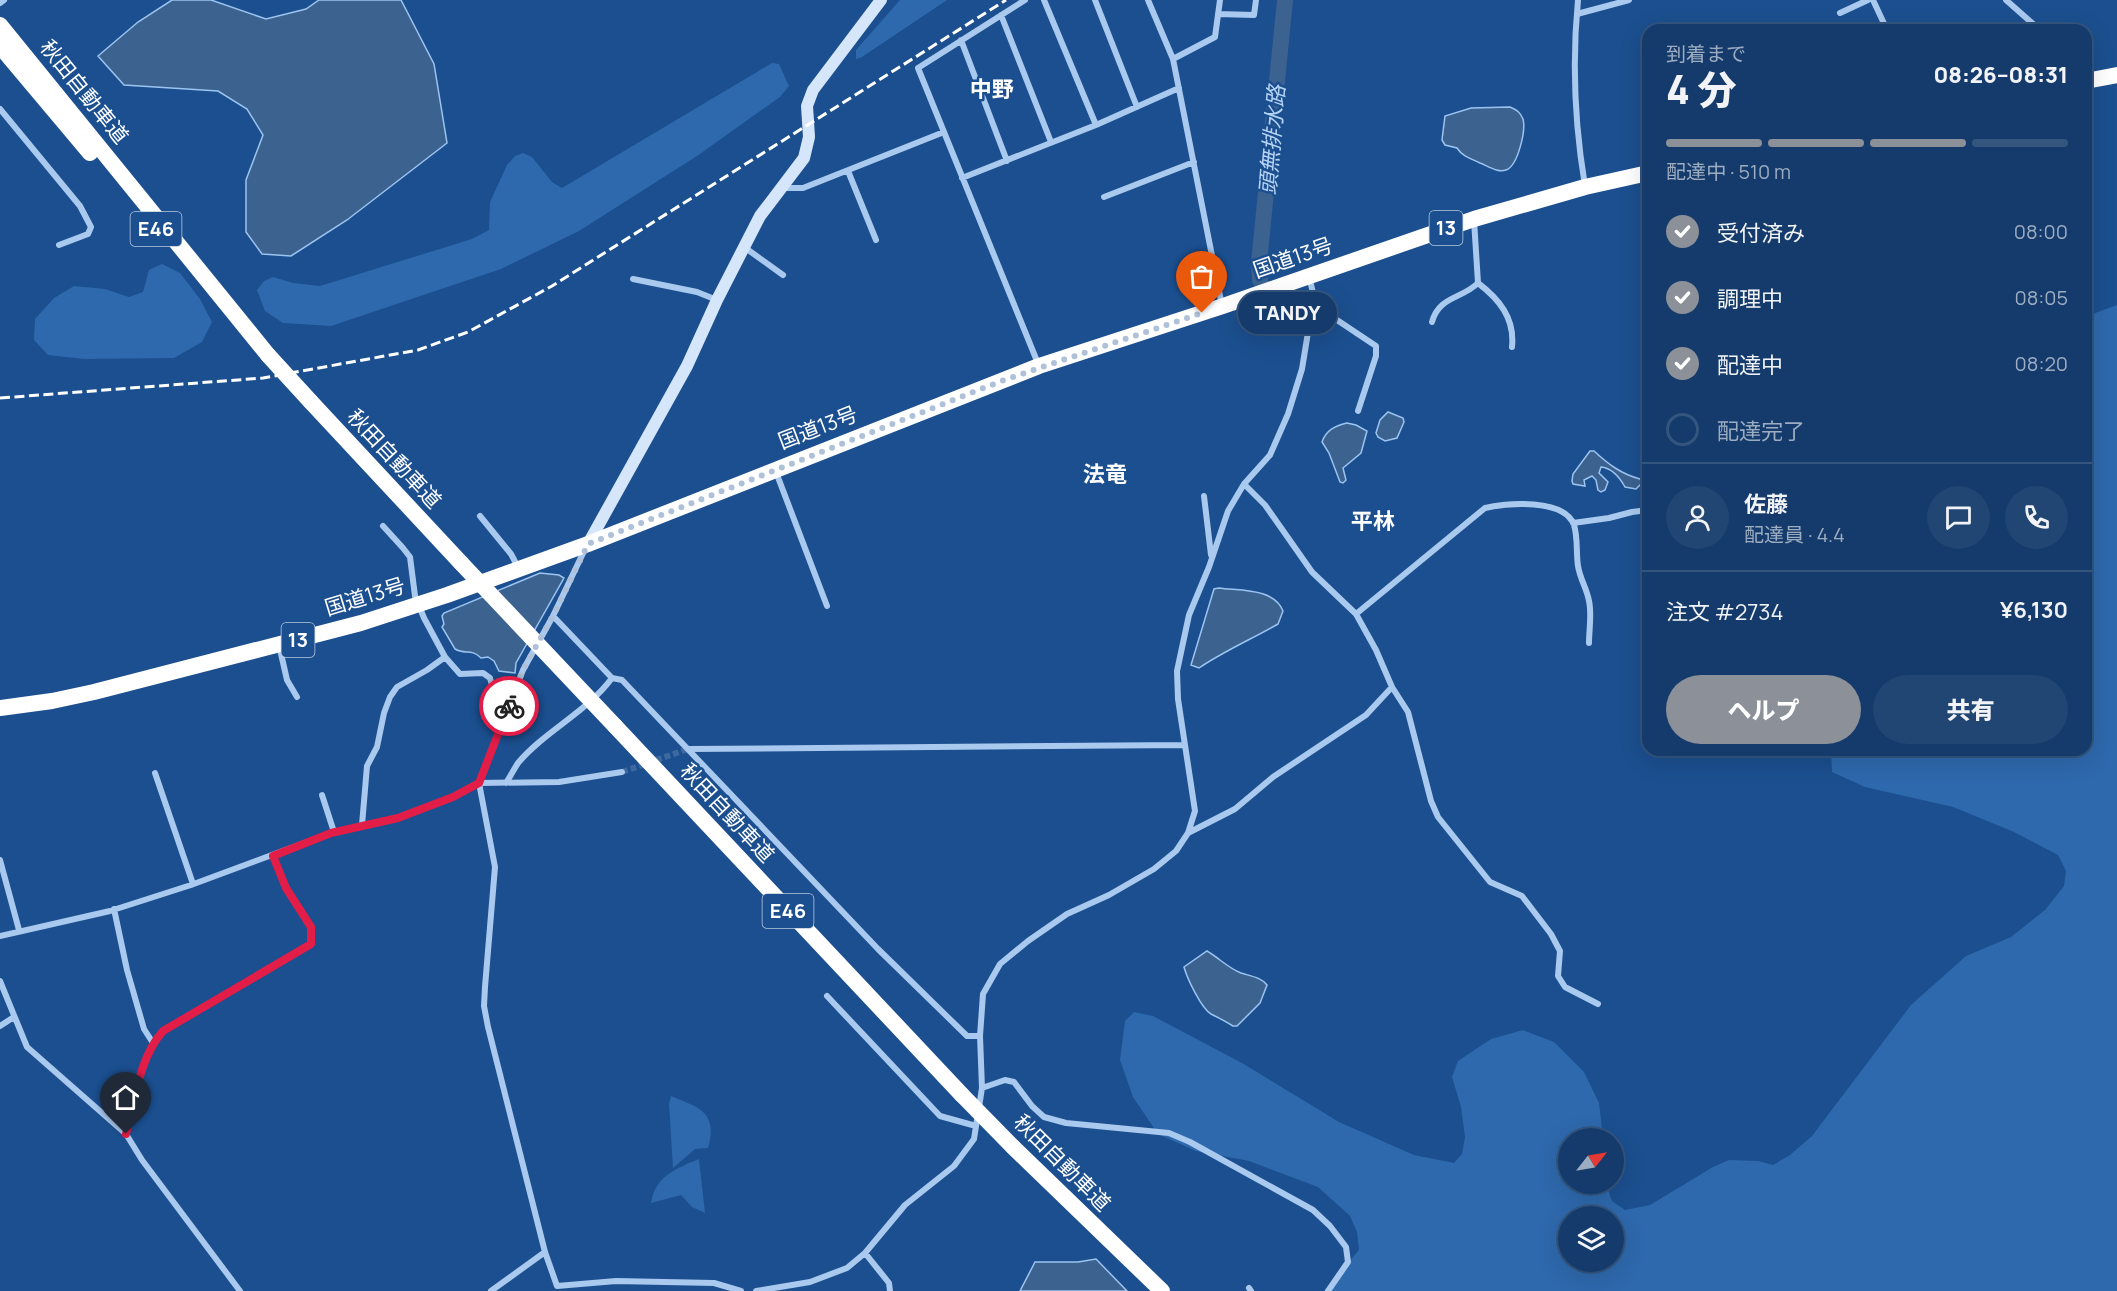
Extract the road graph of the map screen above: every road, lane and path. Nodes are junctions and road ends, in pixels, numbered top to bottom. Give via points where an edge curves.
1 (4, 0) edge
2 (881, 0) edge
3 (1025, 0) edge
4 (1044, 0) edge
5 (1095, 0) edge
6 (1148, 0) edge
7 (1220, 0) edge
8 (1256, 0) edge
9 (1578, 0) edge
10 (1629, 0) edge
11 (1868, 0) edge
12 (1873, 0) edge
13 (2006, 0) edge
14 (0, 3) edge
15 (1840, 13) dead end
16 (1218, 14) junction
17 (1577, 14) junction
18 (1001, 15) junction
19 (1884, 24) edge
20 (2033, 24) edge
21 (0, 25) edge
22 (961, 40) junction
23 (0, 46) edge
24 (1173, 59) junction
25 (2117, 75) edge
26 (2092, 77) edge
27 (1179, 88) junction
28 (1137, 106) junction
29 (0, 109) edge
30 (1096, 124) junction
31 (944, 132) junction
32 (1051, 142) junction
33 (1007, 161) junction
34 (1194, 162) junction
35 (848, 171) junction
36 (1642, 174) edge
37 (962, 178) junction
38 (1585, 187) junction
39 (780, 188) junction
40 (1104, 197) dead end
41 (1474, 219) junction
42 (876, 240) dead end
43 (59, 245) dead end
44 (743, 247) junction
45 (783, 275) dead end
46 (1309, 276) junction
47 (633, 279) dead end
48 (1478, 283) junction
49 (717, 300) junction
50 (1223, 306) junction
51 (1311, 314) junction
52 (1432, 322) dead end
53 (1512, 346) dead end
54 (268, 355) junction
55 (1039, 366) junction
56 (1358, 411) dead end
57 (775, 469) junction
58 (1244, 484) junction
59 (1204, 496) dead end
60 (1642, 511) edge
61 (480, 516) dead end
62 (1573, 523) junction
63 (383, 526) dead end
64 (588, 544) junction
65 (1212, 558) junction
66 (519, 569) junction
67 (419, 604) junction
68 (827, 606) dead end
69 (1356, 614) junction
70 (553, 616) junction
71 (1589, 643) dead end
72 (279, 645) junction
73 (445, 657) junction
74 (612, 678) junction
75 (1392, 687) junction
76 (297, 697) dead end
77 (508, 707) junction
78 (0, 708) edge
79 (1184, 745) junction
80 (688, 749) junction
81 (622, 772) tunnel mouth
82 (155, 773) dead end
83 (479, 783) junction
84 (506, 783) junction
85 (322, 795) dead end
86 (362, 825) junction
87 (334, 832) junction
88 (1188, 833) junction
89 (273, 856) junction
90 (0, 860) edge
91 (193, 884) junction
92 (114, 909) junction
93 (19, 930) junction
94 (0, 936) edge
95 (0, 981) edge
96 (827, 996) dead end
97 (1598, 1004) dead end
98 (14, 1017) junction
99 (0, 1026) edge
100 (980, 1036) junction
101 (153, 1043) junction
102 (982, 1088) junction
103 (976, 1126) junction
104 (126, 1134) junction
105 (544, 1252) junction
106 (865, 1253) junction
107 (240, 1291) edge
108 (491, 1291) edge
109 (741, 1291) edge
110 (756, 1291) edge
111 (890, 1291) edge
112 (1162, 1291) edge
113 (1328, 1291) edge

1 - 14 street
2 - 39 street via 813,90 807,106 808,148
3 - 18 street
4 - 30 street
5 - 28 street
6 - 24 street
7 - 16 street
8 - 16 street via 1254,15
9 - 17 street
10 - 17 street
11 - 15 street
12 - 19 street
13 - 20 street
16 - 24 street via 1215,37
17 - 38 street via 1578,145
18 - 22 street
18 - 32 street
21 - 54 highway, 秋田自動車道 / E46
22 - 31 street via 918,68
22 - 33 street
23 - 54 highway, 秋田自動車道 / E46
24 - 27 street
25 - 26 highway
27 - 28 street
27 - 34 street
28 - 30 street
29 - 43 street via 80,206 91,227 88,234
30 - 32 street
31 - 35 street
31 - 37 street
32 - 33 street
33 - 37 street
34 - 40 street
34 - 50 street
35 - 39 street via 803,188
35 - 42 street
36 - 38 highway, 国道13号 / 13
37 - 55 street
38 - 41 highway, 国道13号 / 13
39 - 44 street
41 - 46 highway, 国道13号 / 13
41 - 48 street
44 - 45 street
44 - 49 street
46 - 50 highway, 国道13号 / 13
46 - 51 street via 1313,293
47 - 49 street
48 - 52 street via 1442,304
48 - 53 street via 1496,297 1508,316
49 - 64 street via 687,366
50 - 55 highway, 国道13号 / 13
51 - 56 street via 1334,318 1376,346
51 - 58 street via 1302,369 1288,414 1270,455
54 - 112 highway, 秋田自動車道 / E46, bridge via 962,1095
55 - 57 highway, 国道13号 / 13
57 - 64 highway, 国道13号 / 13
57 - 68 street
58 - 65 street via 1228,511
58 - 69 street via 1265,505 1312,572
59 - 65 street
60 - 62 street
61 - 66 street
62 - 69 street via 1560,511 1526,503 1485,508
62 - 71 street via 1578,569 1590,602
63 - 67 street via 410,557
64 - 66 highway, 国道13号 / 13
64 - 70 street
65 - 79 street via 1189,615 1177,671
66 - 67 highway, 国道13号 / 13
67 - 72 highway, 国道13号 / 13
67 - 73 street
69 - 75 street
70 - 74 street
70 - 77 street
72 - 76 street via 287,680
72 - 78 highway, 国道13号 / 13 via 94,692
73 - 77 street via 460,674 483,674 490,678 495,696
73 - 86 street via 398,687 390,697 377,747 367,766
74 - 80 street via 622,680
74 - 84 street via 518,764
75 - 88 street via 1366,715 1273,777 1235,809
75 - 97 street via 1408,712 1438,817 1490,882 1522,896 1551,934 1560,951 1558,976 1565,987
77 - 83 street
79 - 80 street
79 - 88 street via 1195,811
80 - 100 street via 886,957 967,1036
81 - 84 street via 559,782
82 - 91 street
83 - 84 street
83 - 86 street via 398,818
83 - 105 street via 495,867 484,1006
85 - 87 street
86 - 87 street
87 - 89 street
88 - 100 street via 1176,851 1154,868 1067,914 1000,964 983,994
89 - 91 street
89 - 101 street via 286,888 311,927 311,944 163,1031
90 - 93 street
91 - 92 street
92 - 93 street
92 - 101 street via 144,1029
93 - 94 street
95 - 98 street
96 - 103 street via 940,1116
98 - 99 street
98 - 104 street via 27,1047
100 - 102 street
101 - 104 street
102 - 103 street
102 - 113 street via 1005,1080 1014,1082 1044,1117 1066,1123 1169,1133 1313,1210 1346,1247 1348,1262
103 - 106 street via 974,1139 954,1166 905,1205
104 - 107 street
105 - 108 street
105 - 109 street via 557,1286 616,1281 714,1282
106 - 110 street via 833,1274
106 - 111 street via 889,1282

